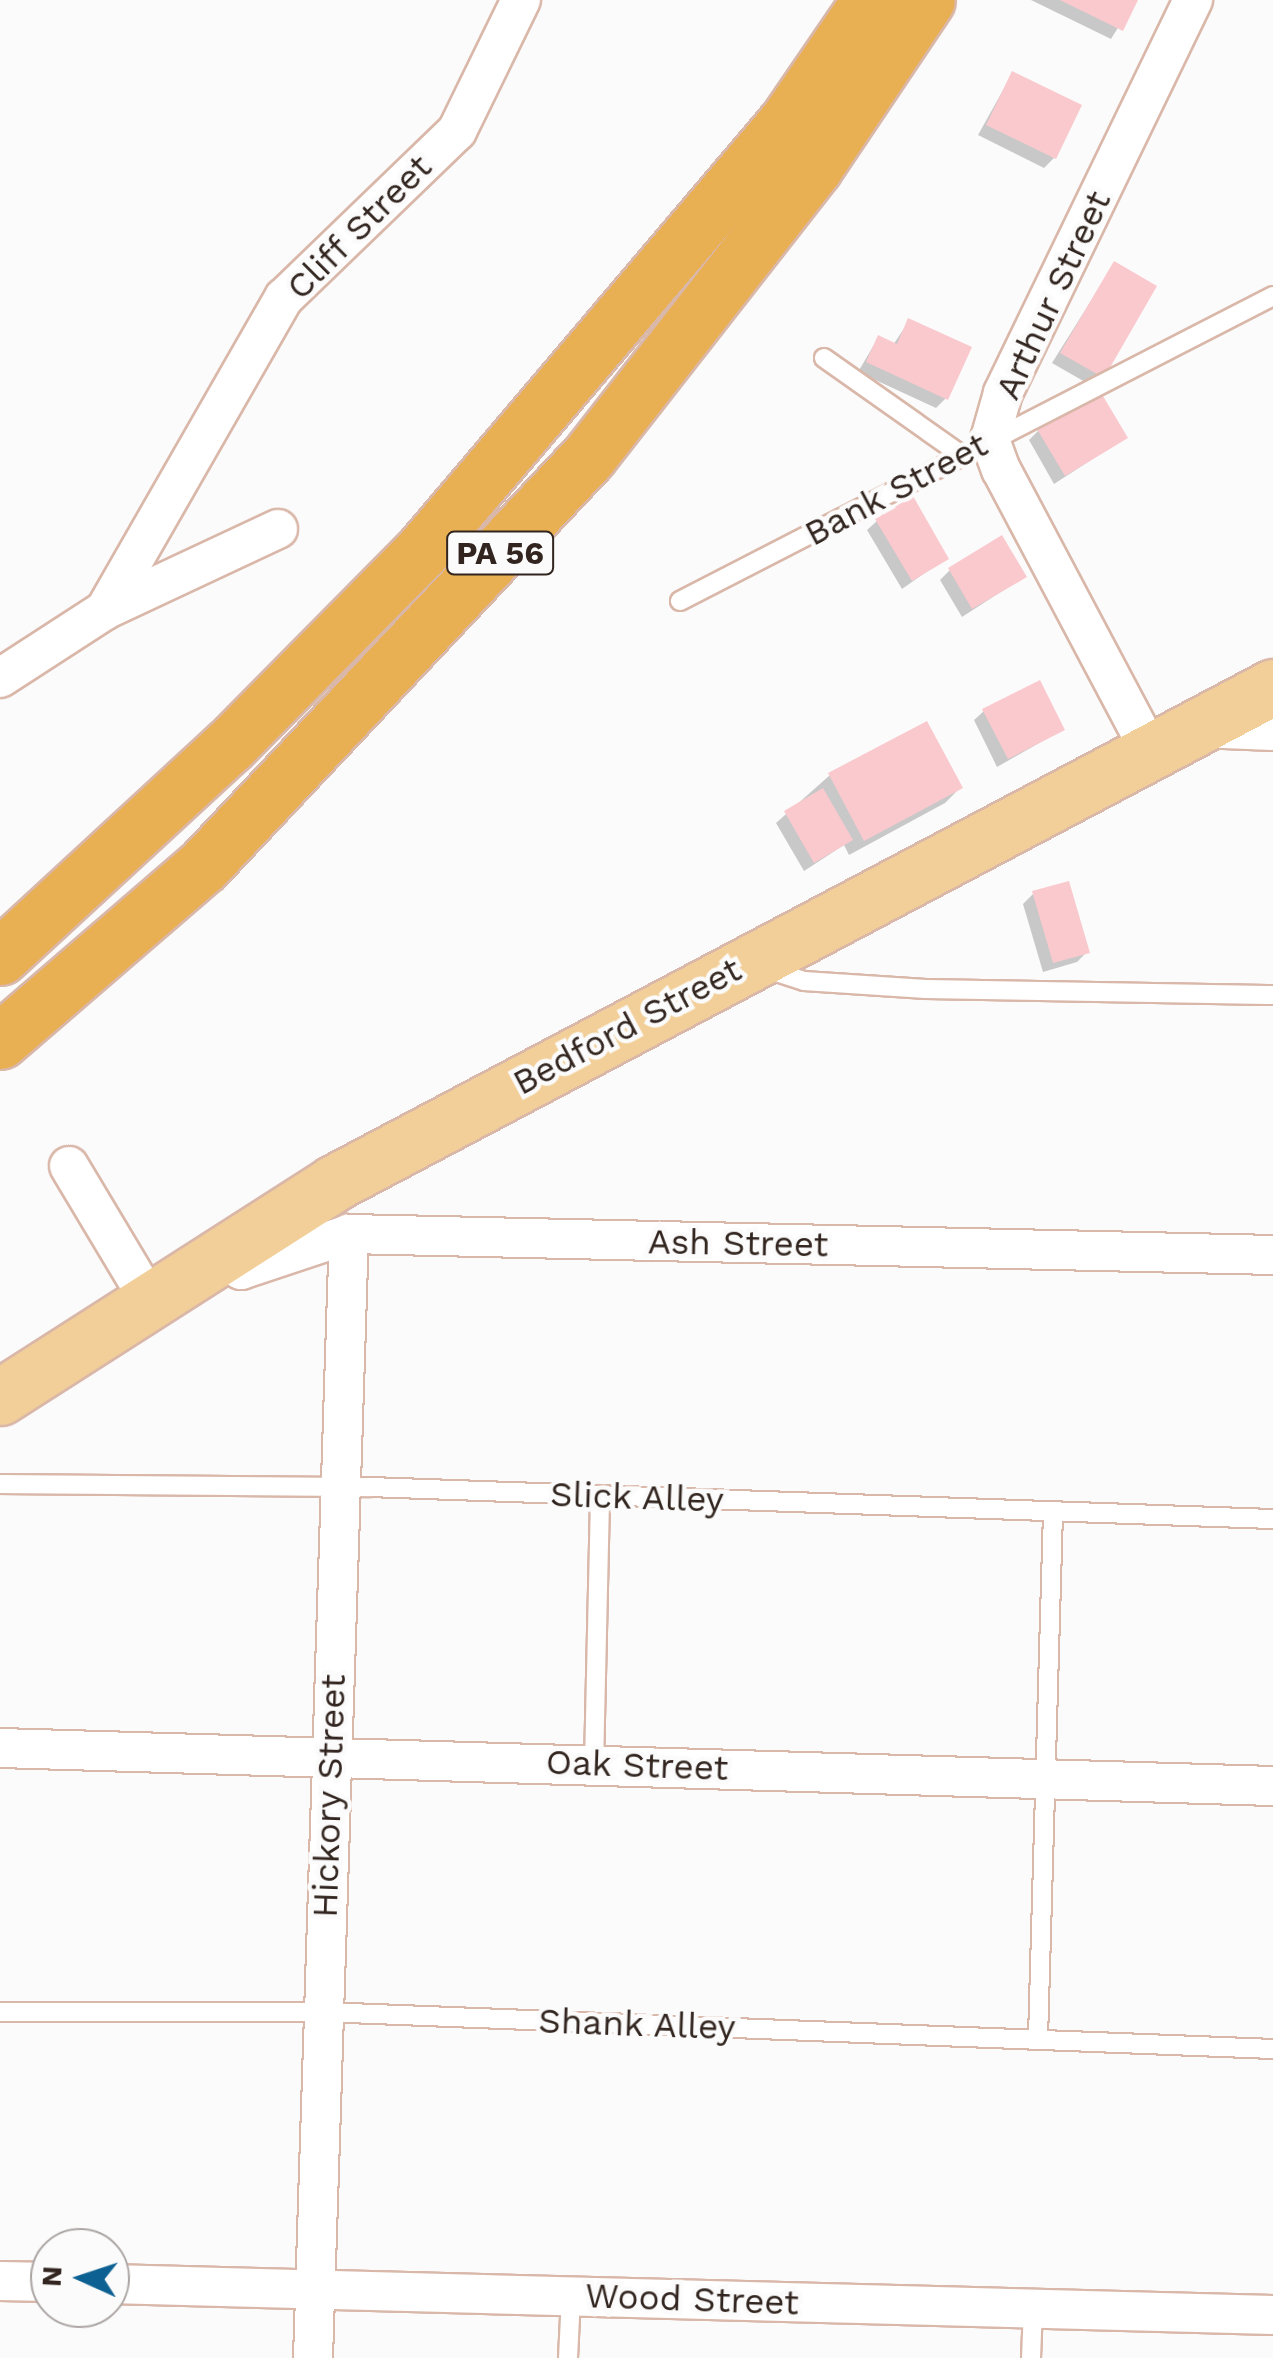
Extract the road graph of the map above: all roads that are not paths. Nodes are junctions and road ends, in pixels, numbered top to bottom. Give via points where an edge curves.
1 (521, 0) edge
2 (870, 0) edge
3 (928, 0) edge
4 (1193, 0) edge
5 (1273, 296) edge
6 (824, 358) dead end
7 (977, 447) junction
8 (278, 529) dead end
9 (680, 601) dead end
10 (105, 610) junction
11 (0, 678) edge
12 (1273, 688) edge
13 (1273, 731) edge
14 (1171, 739) junction
15 (0, 957) edge
16 (748, 962) junction
17 (1273, 995) edge
18 (0, 1041) edge
19 (68, 1166) dead end
20 (349, 1234) junction
21 (213, 1255) junction
22 (1273, 1255) edge
23 (148, 1298) junction
24 (0, 1397) edge
25 (0, 1484) edge
26 (338, 1486) junction
27 (600, 1495) junction
28 (1053, 1512) junction
29 (1273, 1519) edge
30 (0, 1748) edge
31 (330, 1755) junction
32 (594, 1764) junction
33 (1046, 1779) junction
34 (1273, 1786) edge
35 (0, 2012) edge
36 (322, 2012) junction
37 (1038, 2040) junction
38 (1273, 2049) edge
39 (0, 2281) edge
40 (30, 2282) edge
41 (130, 2284) edge
42 (315, 2289) junction
43 (571, 2296) junction
44 (1033, 2309) junction
45 (1273, 2315) edge
46 (313, 2358) edge
47 (568, 2358) edge
48 (1030, 2358) edge

1 - 10 street, Cliff Street via 457,131 284,298
2 - 15 highway, PA 56 via 787,122 422,551 230,745
3 - 18 highway, PA 56 via 814,168 589,456 204,865
4 - 7 street, Arthur Street
5 - 7 lane, Bank Street
6 - 7 lane
7 - 9 lane, Bank Street
7 - 14 street, Arthur Street via 1000,470
8 - 10 street
10 - 11 street
12 - 14 main road, Bedford Street
13 - 14 street
14 - 16 main road, Bedford Street
16 - 17 lane via 804,981 926,990
16 - 21 main road, Bedford Street
19 - 23 street
20 - 21 street, Ash Street via 241,1270
20 - 22 street, Ash Street
20 - 26 street, Hickory Street
21 - 23 main road, Bedford Street
23 - 24 main road, Bedford Street
25 - 26 lane, Slick Alley
26 - 27 lane, Slick Alley
26 - 31 street, Hickory Street
27 - 28 lane, Slick Alley
27 - 32 lane
28 - 29 lane, Slick Alley
28 - 33 lane
30 - 31 street, Oak Street
31 - 32 street, Oak Street
31 - 36 street, Hickory Street
32 - 33 street, Oak Street
33 - 34 street, Oak Street
33 - 37 lane
35 - 36 lane, Shank Alley
36 - 37 lane, Shank Alley
36 - 42 street, Hickory Street
37 - 38 lane, Shank Alley
39 - 40 street
41 - 42 street, Wood Street
42 - 43 street, Wood Street
42 - 46 street, Hickory Street
43 - 44 street, Wood Street
43 - 47 lane
44 - 45 street, Wood Street
44 - 48 lane

